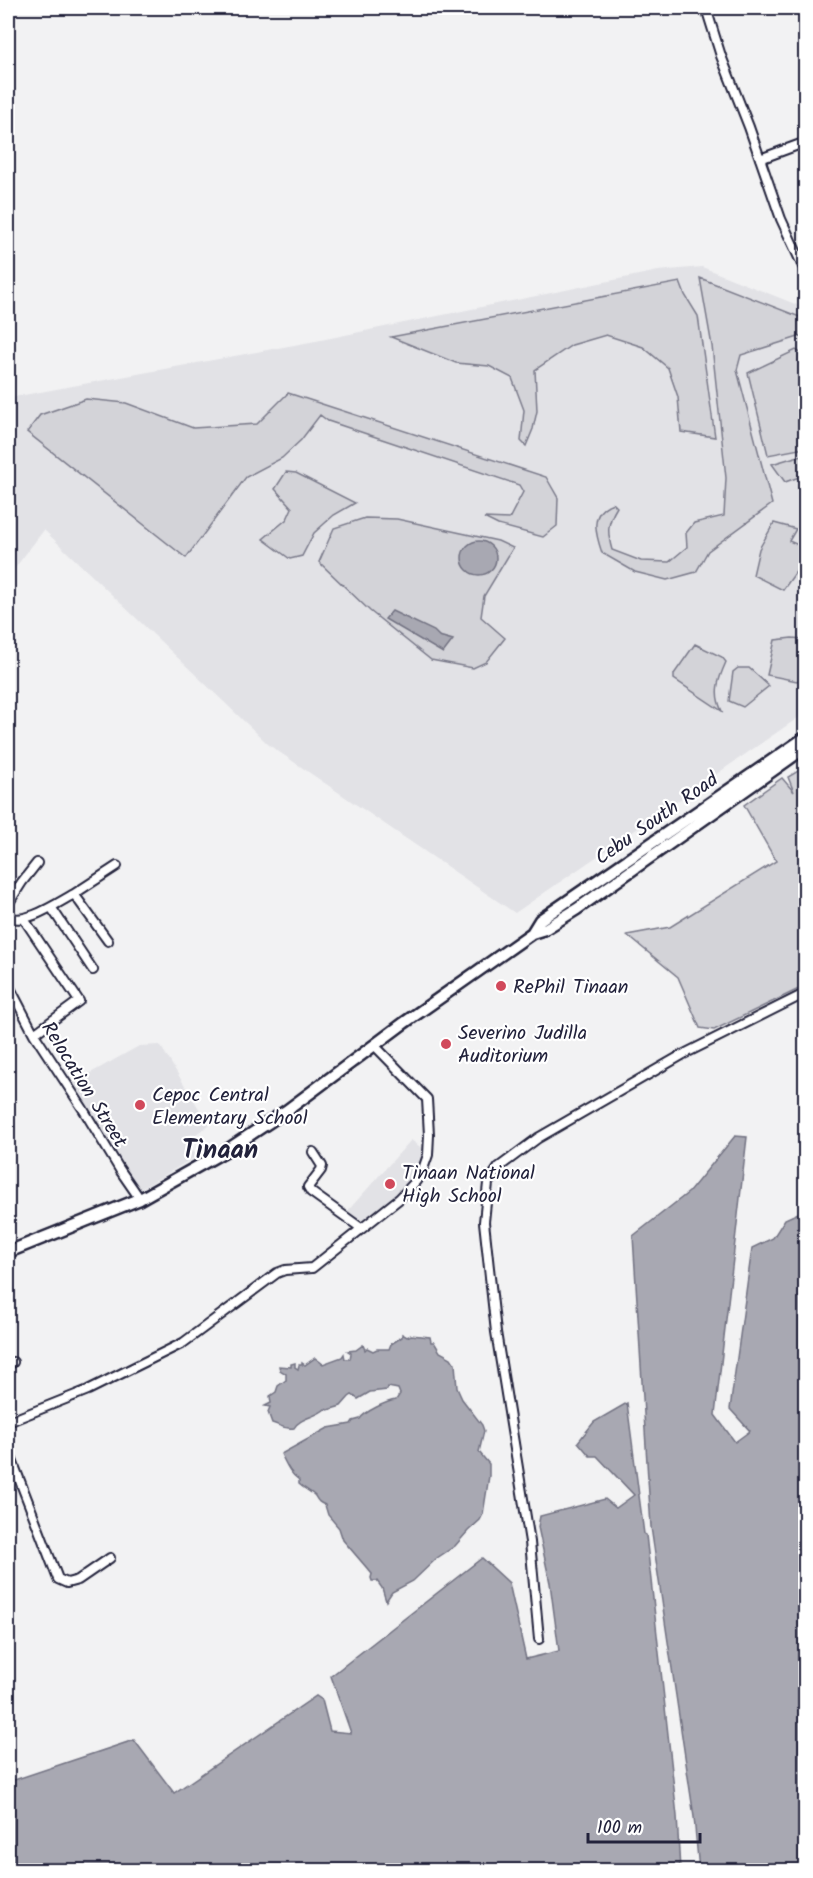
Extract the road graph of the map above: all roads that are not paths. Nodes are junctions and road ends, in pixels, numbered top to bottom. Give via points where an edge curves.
1 (706, 8) edge
2 (806, 141) edge
3 (760, 159) junction
4 (806, 273) edge
5 (806, 737) edge
6 (806, 747) edge
7 (37, 863) dead end
8 (117, 866) dead end
9 (74, 894) junction
10 (8, 904) edge
11 (51, 907) junction
12 (8, 916) edge
13 (24, 919) junction
14 (532, 933) junction
15 (108, 941) dead end
16 (93, 970) dead end
17 (8, 984) edge
18 (806, 993) edge
19 (34, 1034) junction
20 (375, 1046) junction
21 (313, 1152) dead end
22 (140, 1199) junction
23 (361, 1228) junction
24 (8, 1252) edge
25 (8, 1422) edge
26 (8, 1450) edge
27 (110, 1558) dead end
28 (539, 1639) dead end

1 - 3 street
2 - 3 street
3 - 4 street
5 - 14 highway, Cebu South Road via 540,920
6 - 14 highway, Cebu South Road via 577,909
7 - 10 street
8 - 9 street
9 - 11 street
9 - 15 street
11 - 13 street
11 - 16 street
12 - 13 street
13 - 19 street via 79,1000
14 - 20 highway, Cebu South Road
17 - 19 street, Relocation Street
18 - 28 street via 682,1055 538,1138 499,1167 488,1183 484,1222 496,1332 530,1542
19 - 22 street, Relocation Street
20 - 22 highway, Cebu South Road via 240,1141
20 - 23 street via 427,1099 429,1145 416,1180 399,1199
21 - 23 street via 322,1166 308,1187 311,1192
22 - 24 highway, Cebu South Road
23 - 25 street via 312,1268 277,1273 183,1343 88,1390
26 - 27 street via 58,1579 68,1583 78,1580

